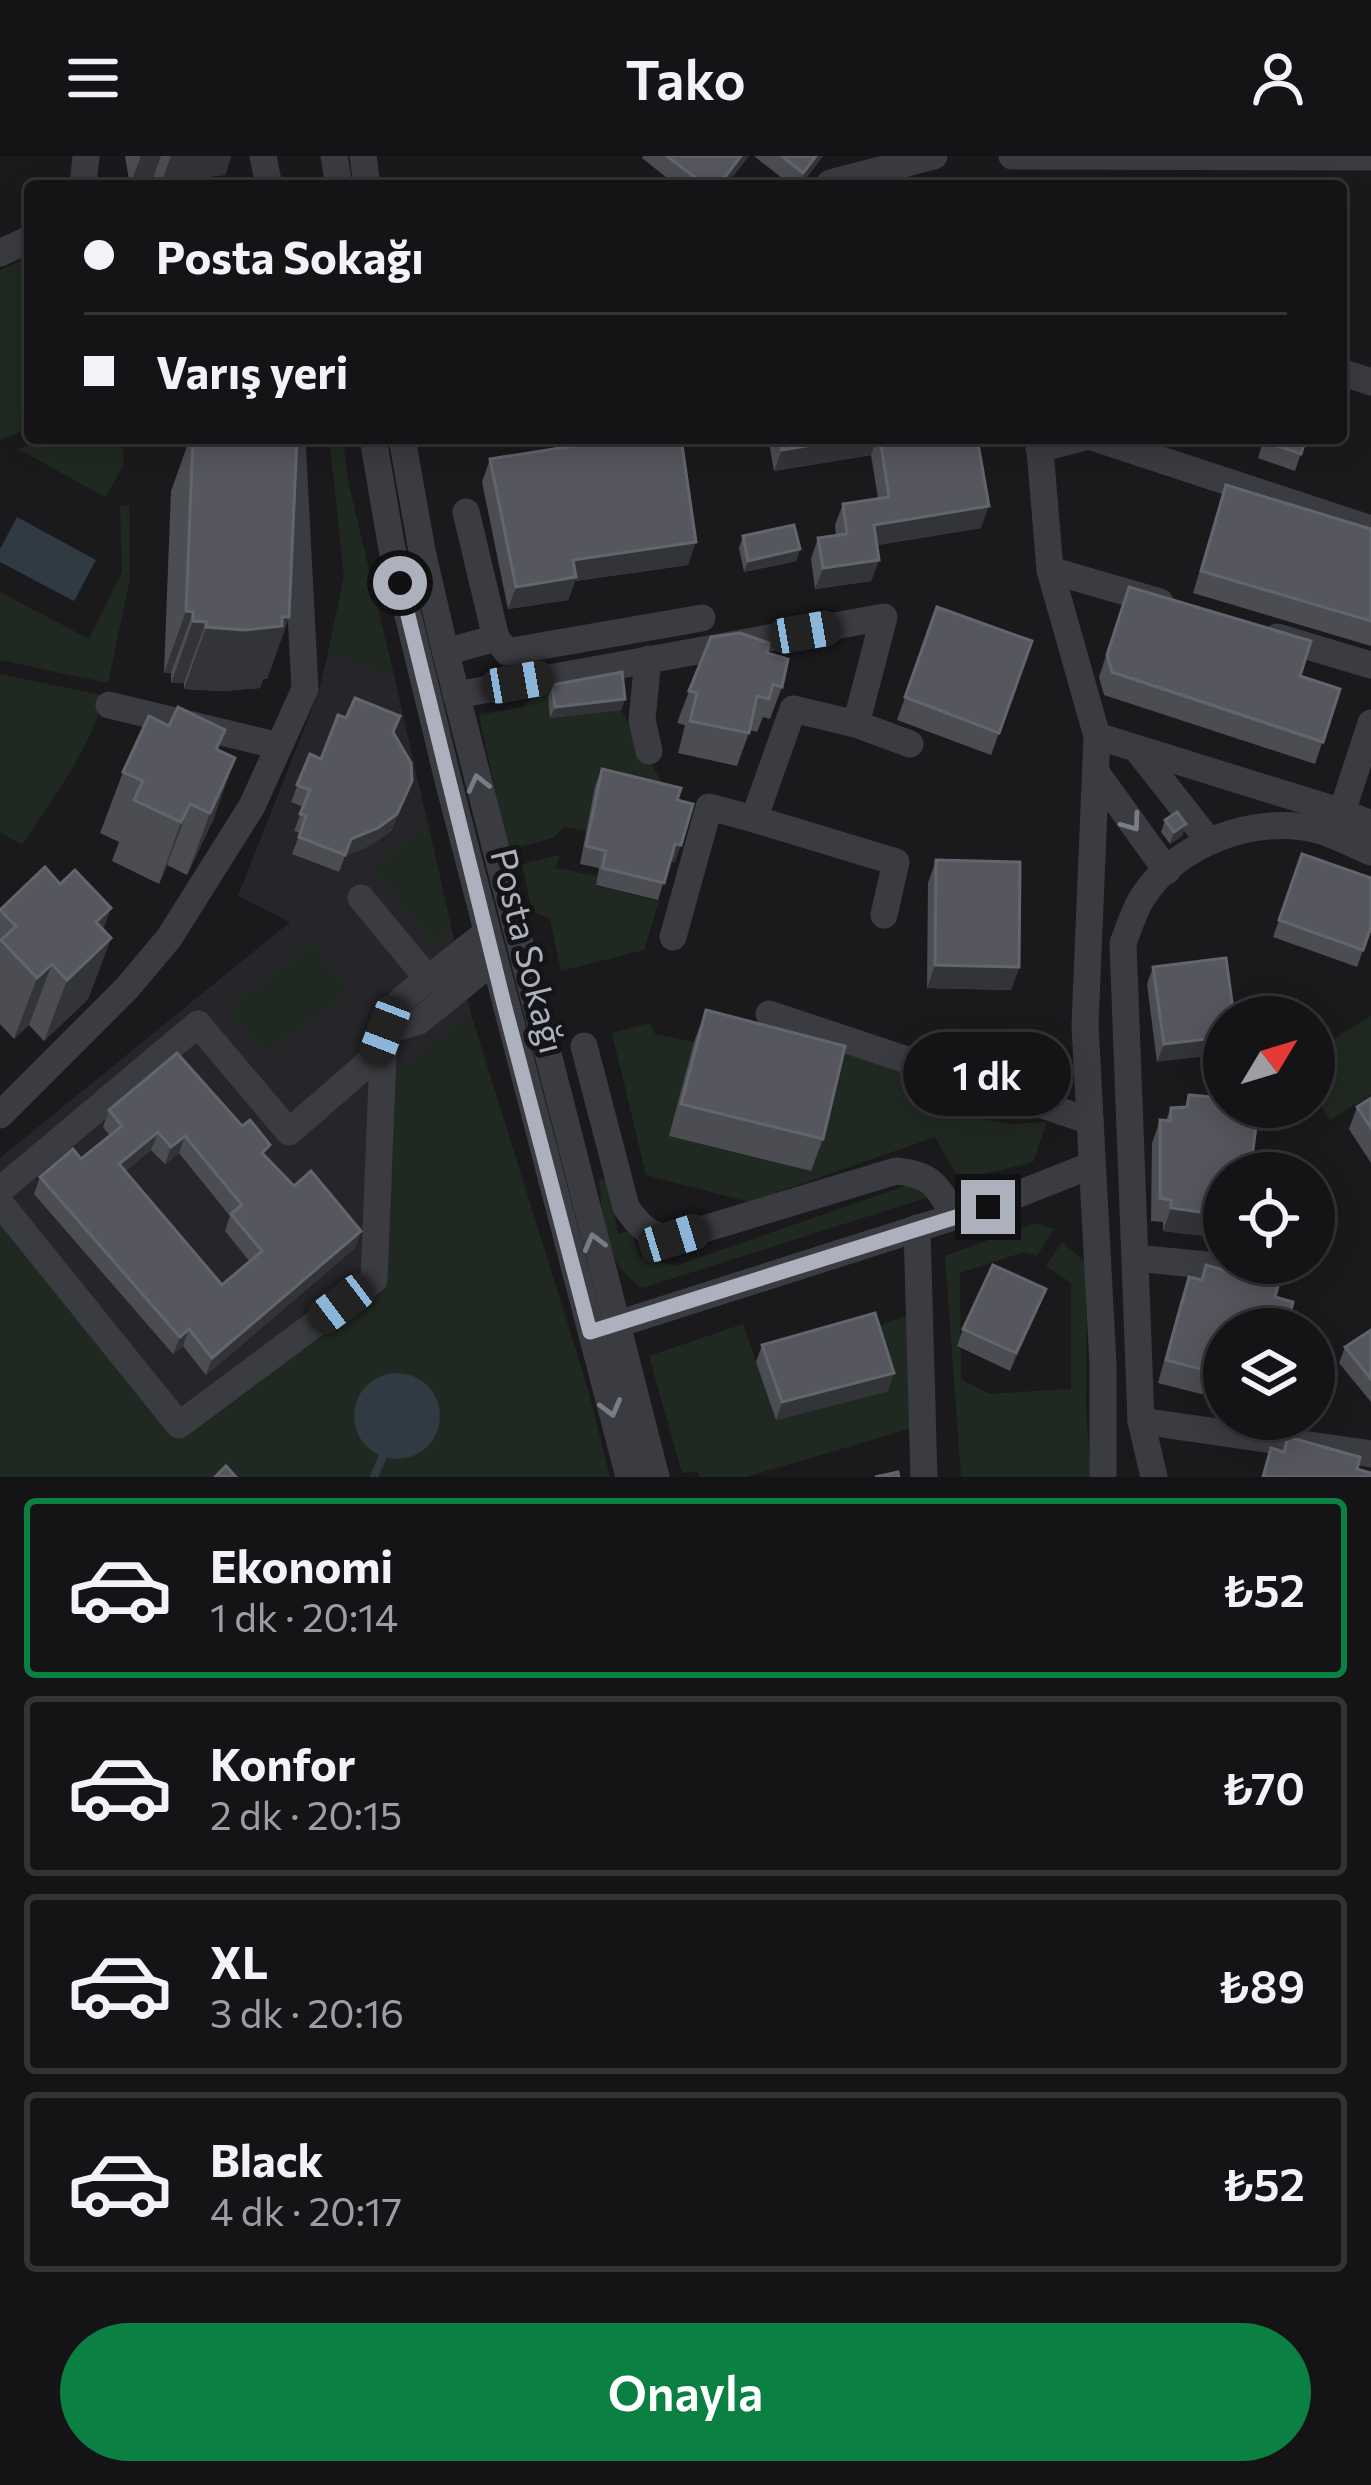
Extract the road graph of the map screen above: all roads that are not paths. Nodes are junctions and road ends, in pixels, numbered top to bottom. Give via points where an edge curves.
1 (934, 156) edge
2 (1012, 156) edge
3 (1371, 157) edge
4 (842, 180) edge
5 (292, 444) edge
6 (374, 444) edge
7 (403, 444) edge
8 (1039, 444) edge
9 (1113, 444) edge
10 (466, 512) dead end
11 (1371, 529) edge
12 (1050, 570) junction
13 (1188, 610) edge
14 (702, 618) dead end
15 (1256, 631) edge
16 (496, 638) junction
17 (446, 652) junction
18 (648, 659) junction
19 (1371, 665) edge
20 (456, 695) junction
21 (109, 705) dead end
22 (1371, 723) edge
23 (856, 724) junction
24 (1096, 736) junction
25 (910, 744) dead end
26 (279, 746) junction
27 (649, 751) dead end
28 (1138, 752) junction
29 (1096, 774) junction
30 (1342, 812) junction
31 (754, 819) junction
32 (1371, 824) edge
33 (1209, 841) junction
34 (1371, 853) edge
35 (1167, 872) junction
36 (361, 898) dead end
37 (884, 915) dead end
38 (486, 933) junction
39 (673, 937) dead end
40 (493, 961) junction
41 (428, 979) junction
42 (769, 1014) dead end
43 (385, 1031) junction
44 (584, 1046) dead end
45 (0, 1115) edge
46 (1090, 1121) junction
47 (614, 1161) junction
48 (1093, 1165) junction
49 (577, 1179) junction
50 (0, 1190) edge
51 (0, 1203) edge
52 (956, 1216) junction
53 (917, 1228) junction
54 (1135, 1258) junction
55 (1203, 1265) edge
56 (603, 1328) junction
57 (1141, 1421) junction
58 (1371, 1454) edge
59 (629, 1477) edge
60 (656, 1477) edge
61 (924, 1477) edge
62 (1103, 1477) edge
63 (1154, 1477) edge

1 - 4 street
2 - 3 street
5 - 26 street via 305,689
6 - 38 street, Posta Sokağı
7 - 17 street, Posta Sokağı
8 - 12 street
9 - 11 street
10 - 16 street
12 - 13 street
12 - 24 street
14 - 16 street via 506,652
15 - 19 street
16 - 17 street
17 - 20 street, Posta Sokağı
18 - 20 street
18 - 23 street via 884,617
18 - 27 street via 642,720
49 -> 20 street, Posta Sokağı
21 - 26 street
22 - 30 street
23 - 25 street
23 - 31 street via 794,709
24 - 28 street
24 - 29 street
26 - 45 street via 252,806 169,938
28 - 30 street
28 - 33 street
29 -> 35 street
29 - 46 street via 1085,1025
30 - 32 street
31 - 37 street via 896,862
31 - 39 street via 709,807
33 - 34 street via 1262,825 1318,830
33 - 35 street
35 - 54 street via 1142,897 1123,943
36 - 41 street
38 - 40 street, Posta Sokağı
38 - 41 street
40 - 43 street via 419,1021
40 - 56 street, Posta Sokağı
41 - 43 street via 401,1000
42 - 46 street
43 - 50 street via 374,1058 289,1132 198,1024
43 - 51 street via 374,1280 179,1425
44 - 47 street
46 - 48 street
47 - 49 street
47 - 52 street via 626,1207 661,1238 896,1171 921,1173
48 - 52 street
48 - 62 street
56 -> 49 street, Posta Sokağı
52 - 53 street
53 - 56 street
53 - 61 street
54 - 55 street
54 - 57 street
56 -> 59 street, Posta Sokağı
56 - 60 street, Posta Sokağı
57 - 58 street
57 - 63 street

